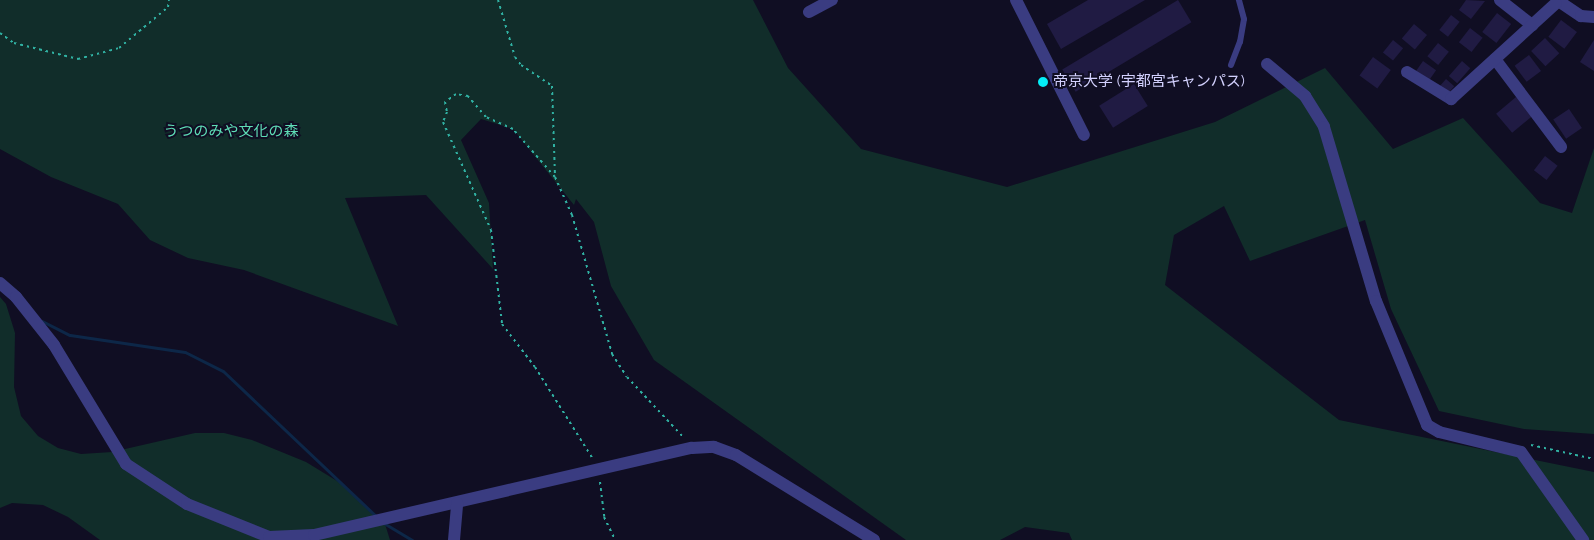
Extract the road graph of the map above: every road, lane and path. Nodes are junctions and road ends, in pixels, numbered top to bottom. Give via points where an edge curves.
1 (169, 0) edge
2 (498, 0) edge
3 (832, 0) edge
4 (1016, 0) edge
5 (1239, 0) edge
6 (1500, 0) edge
7 (1556, 1) edge
8 (809, 12) dead end
9 (1594, 17) edge
10 (1532, 25) junction
11 (0, 33) edge
12 (1495, 59) junction
13 (1267, 64) dead end
14 (1232, 65) dead end
15 (1407, 72) dead end
16 (1084, 135) dead end
17 (1561, 147) dead end
18 (555, 177) junction
19 (0, 283) edge
20 (692, 448) junction
21 (1514, 449) junction
22 (1594, 459) edge
23 (599, 470) junction
24 (457, 503) junction
25 (454, 540) edge
26 (615, 540) edge
27 (874, 540) edge
28 (1583, 540) edge

1 - 11 path via 168,7 119,48 78,59 14,43
2 - 18 path via 520,66 552,86
3 - 8 street
4 - 16 street
5 - 14 lane via 1244,19
6 - 10 street
7 - 9 street via 1581,16
7 - 10 street
10 - 12 street
12 - 15 street via 1451,99
12 - 17 street
13 - 21 street via 1305,96 1324,127 1376,301 1428,425 1439,432
18 - 20 path via 572,215 612,354 627,377
18 - 23 path via 512,129 486,117 468,96 456,94 445,102 443,122 491,230 502,324 535,367
19 - 24 street via 16,296 54,346 126,464 187,504 269,537 314,535
20 - 23 street
20 - 27 street via 714,447 736,455
21 - 22 path via 1532,444
21 - 28 street via 1530,462
23 - 24 street
23 - 26 path via 604,517
24 - 25 street

